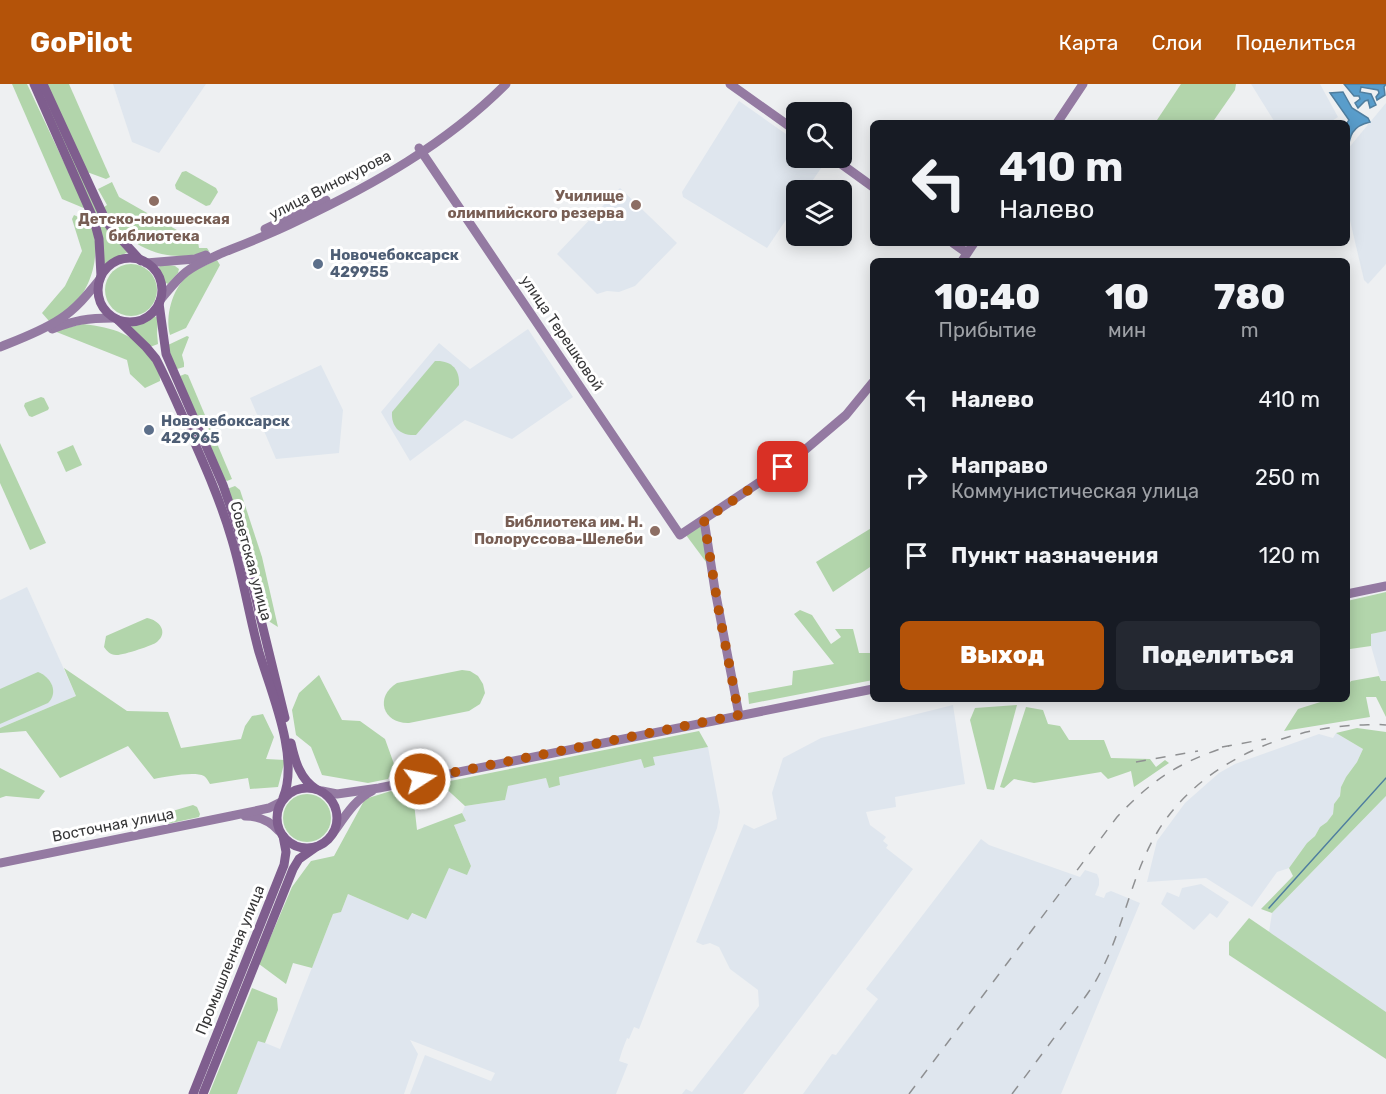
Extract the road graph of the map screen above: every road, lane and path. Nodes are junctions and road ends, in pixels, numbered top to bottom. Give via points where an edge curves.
1 (34, 84) edge
2 (43, 84) edge
3 (499, 84) edge
4 (506, 84) edge
5 (730, 84) edge
6 (1083, 84) edge
7 (1059, 120) edge
8 (786, 124) edge
9 (420, 150) junction
10 (401, 163) junction
11 (847, 168) edge
12 (870, 185) edge
13 (144, 262) junction
14 (100, 278) junction
15 (160, 301) junction
16 (115, 319) junction
17 (0, 349) edge
18 (870, 386) edge
19 (704, 520) junction
20 (1386, 586) edge
21 (1350, 593) edge
22 (870, 689) edge
23 (281, 714) junction
24 (739, 715) junction
25 (286, 737) junction
26 (379, 788) junction
27 (319, 790) junction
28 (282, 800) junction
29 (231, 816) junction
30 (333, 833) junction
31 (281, 834) junction
32 (316, 847) junction
33 (0, 863) edge
34 (243, 980) junction
35 (193, 1094) edge
36 (203, 1094) edge

1 - 14 main road via 94,220 100,248
2 - 13 main road via 105,219
3 - 9 street, улица Винокурова
4 - 9 street, улица Винокурова via 476,112
5 - 8 street
6 - 7 street
9 - 10 street, улица Винокурова
9 - 19 street, улица Терешковой via 680,535
10 - 13 street, улица Винокурова via 203,256
10 - 15 street, улица Винокурова via 370,185 322,209 195,266
11 - 12 street
13 - 14 main road via 120,260
13 - 15 main road via 159,278
14 - 16 main road via 99,299
14 - 17 street via 59,320
15 - 16 main road via 140,321
15 - 23 main road, Советская улица via 166,354 223,485 241,538
16 - 17 street via 71,321
16 - 23 main road, Советская улица via 156,359 215,488
18 - 19 street via 846,415 793,460
19 - 24 street
20 - 21 street
22 - 24 street
23 - 25 main road, Советская улица
24 - 26 street
25 - 27 main road, Советская улица via 299,770
25 - 28 main road, Советская улица via 289,769
26 - 27 street via 337,794
26 - 30 street via 362,797
27 - 28 main road via 298,789
27 - 30 main road via 336,809
28 - 29 street, Восточная улица via 269,808
28 - 31 main road via 276,815
29 - 31 street, Восточная улица via 261,818
29 - 33 street, Восточная улица
30 - 32 main road
31 - 32 main road via 297,847
31 - 34 main road, Промышленная улица via 286,852 284,865
32 - 34 main road, Промышленная улица via 299,859 293,869
34 - 35 main road, Промышленная улица
34 - 36 main road, Промышленная улица

